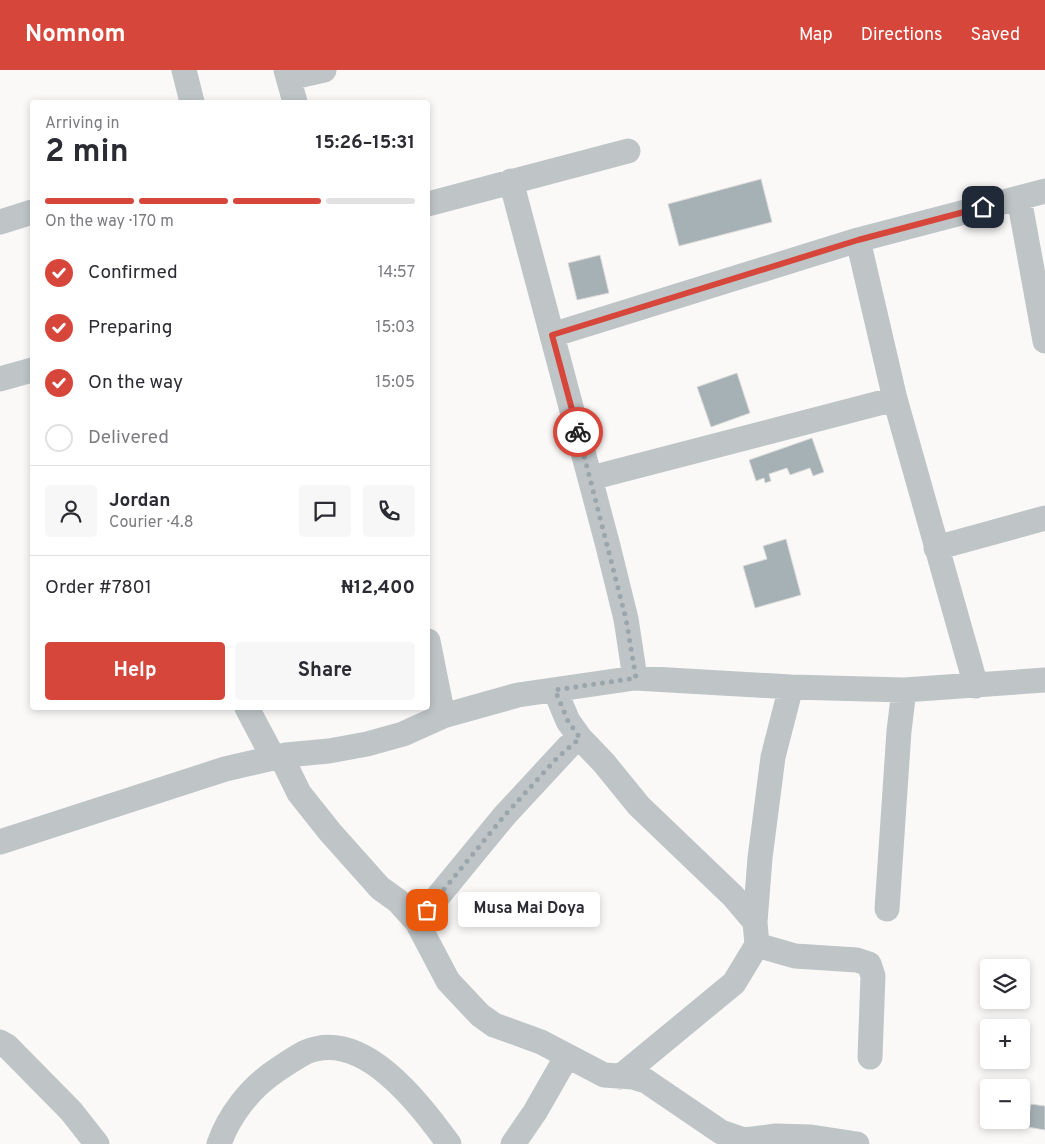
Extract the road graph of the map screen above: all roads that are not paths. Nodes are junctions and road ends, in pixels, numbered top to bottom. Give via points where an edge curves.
1 (184, 70) edge
2 (324, 70) edge
3 (287, 74) edge
4 (192, 100) edge
5 (295, 100) edge
6 (628, 151) dead end
7 (512, 182) junction
8 (1045, 191) edge
9 (1019, 198) junction
10 (430, 203) edge
11 (30, 213) edge
12 (0, 222) edge
13 (858, 240) junction
14 (552, 335) junction
15 (1045, 341) edge
16 (30, 371) edge
17 (0, 379) edge
18 (895, 399) junction
19 (591, 478) junction
20 (1045, 518) edge
21 (936, 548) junction
22 (430, 652) edge
23 (636, 678) junction
24 (1045, 680) edge
25 (976, 686) junction
26 (791, 687) junction
27 (555, 690) junction
28 (904, 690) junction
29 (248, 710) edge
30 (443, 716) junction
31 (580, 738) junction
32 (277, 757) junction
33 (0, 842) edge
34 (887, 909) dead end
35 (417, 922) junction
36 (756, 934) junction
37 (0, 1042) edge
38 (567, 1056) junction
39 (870, 1057) dead end
40 (620, 1077) junction
41 (743, 1142) edge
42 (97, 1144) edge
43 (220, 1144) edge
44 (449, 1144) edge
45 (513, 1144) edge
46 (857, 1144) edge

1 - 4 street
2 - 3 street
3 - 5 street
6 - 7 street
7 - 10 street
7 - 14 street
8 - 9 street
9 - 13 street
9 - 15 street
11 - 12 street
13 - 14 street
13 - 18 street
14 - 19 street
16 - 17 street
18 - 19 street
18 - 21 street
19 - 23 street via 626,619
20 - 21 street
21 - 25 street
22 - 30 street
23 - 26 street
23 - 27 street
24 - 25 street
25 - 28 street
26 - 28 street
26 - 36 street via 773,757 760,858
27 - 30 street via 518,695
27 - 31 street via 568,721
28 - 34 street
29 - 32 street
30 - 32 street via 403,734 367,744
31 - 35 street via 505,815
31 - 36 street via 639,806 733,896
32 - 33 street via 172,784
32 - 35 street via 330,832 380,888 398,901
35 - 38 street via 448,981 480,1015 494,1025 541,1042
36 - 39 street via 795,956 857,960 869,964 873,976
36 - 40 street via 734,983
37 - 42 street via 71,1110
38 - 40 street via 604,1075
38 - 45 street
40 - 41 street via 646,1081 721,1132
41 - 46 street via 776,1136
43 - 44 street via 247,1096 264,1078 307,1052 323,1049 362,1055 379,1066 420,1106

